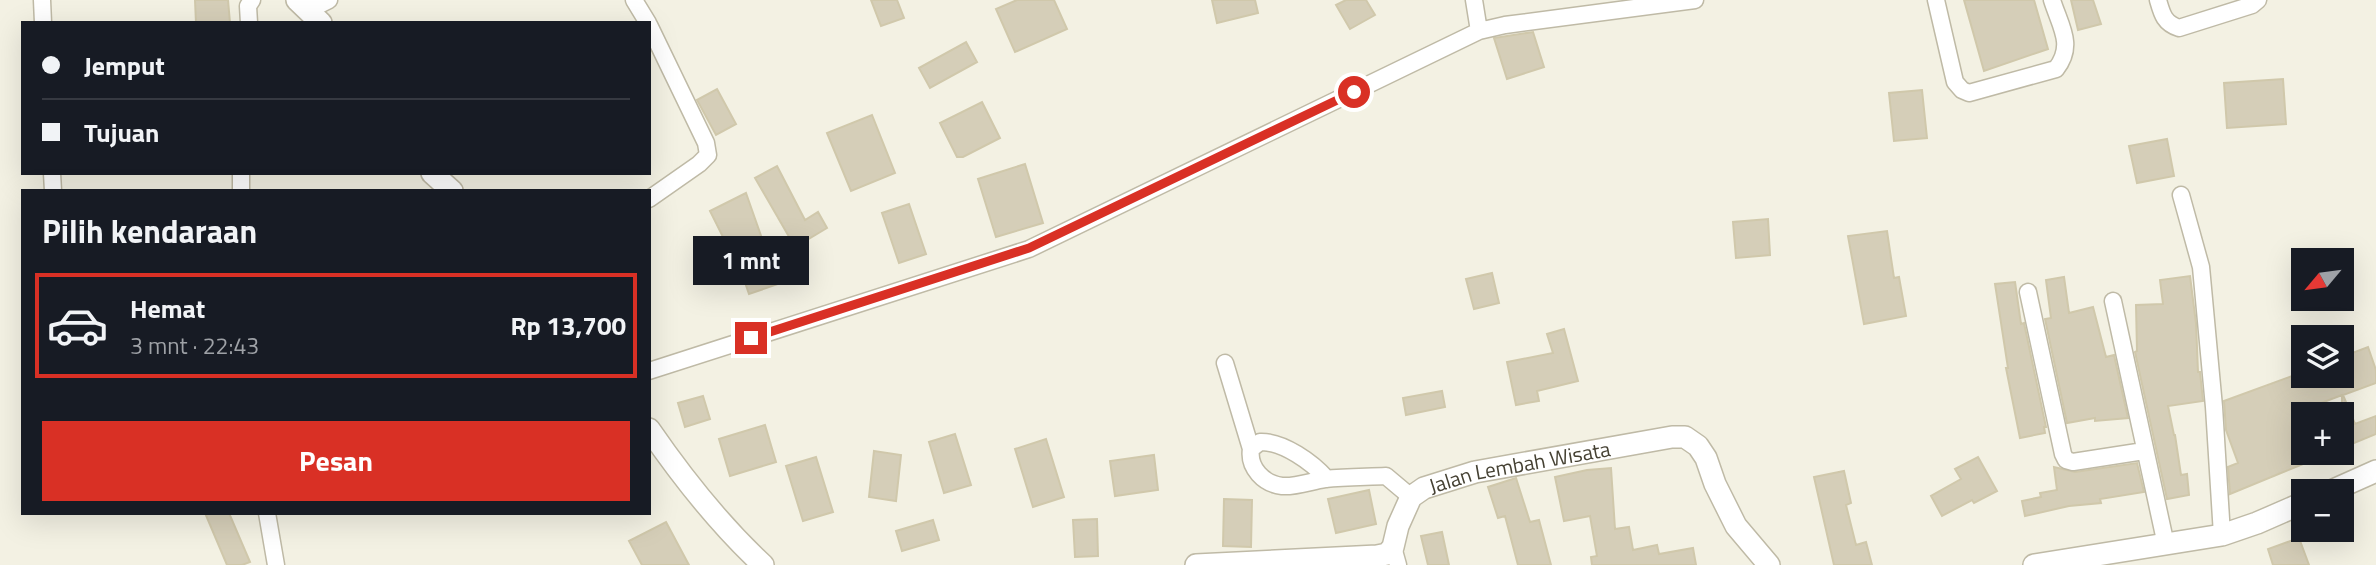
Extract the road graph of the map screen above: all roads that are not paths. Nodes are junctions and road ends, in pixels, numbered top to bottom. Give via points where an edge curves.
1 (42, 0) edge
2 (252, 0) edge
3 (329, 0) edge
4 (634, 0) edge
5 (1474, 0) edge
6 (1695, 0) edge
7 (1936, 0) edge
8 (2052, 0) edge
9 (2158, 0) edge
10 (2258, 0) edge
11 (309, 11) edge
12 (43, 21) edge
13 (249, 21) edge
14 (647, 21) edge
15 (651, 28) edge
16 (1479, 31) junction
17 (434, 175) edge
18 (450, 189) edge
19 (2181, 195) dead end
20 (651, 198) edge
21 (2028, 292) dead end
22 (2113, 301) dead end
23 (1225, 363) dead end
24 (651, 370) edge
25 (651, 432) edge
26 (1251, 449) junction
27 (2144, 451) junction
28 (2376, 471) edge
29 (1327, 479) junction
30 (2354, 481) edge
31 (1411, 497) junction
32 (2291, 508) edge
33 (267, 515) edge
34 (2222, 535) junction
35 (2166, 545) junction
36 (1395, 556) edge
37 (2044, 564) edge
38 (276, 565) edge
39 (763, 565) edge
40 (1196, 565) edge
41 (1769, 565) edge

1 - 12 street
2 - 13 street
3 - 11 street
4 - 14 street
5 - 16 street
6 - 16 street
7 - 8 street via 1955,82 1969,93 2056,69 2067,47
9 - 10 street via 2164,20 2179,29
15 - 20 street via 708,155
16 - 24 street via 1029,248
17 - 18 street
19 - 34 street via 2201,267
21 - 27 street via 2066,460
22 - 27 street
23 - 26 street
25 - 39 street via 723,524
26 - 29 street via 1260,442 1274,444
26 - 29 street via 1255,471 1270,482 1281,486
27 - 35 street
28 - 30 street
29 - 31 street via 1385,476
31 - 36 street, Jalan Lembah Wisata via 1398,526
31 - 41 street, Jalan Lembah Wisata via 1424,488 1475,472 1685,437 1706,458 1737,526
32 - 34 street
33 - 38 street
34 - 35 street
35 - 37 street
36 - 40 street, Jalan Lembah Wisata

